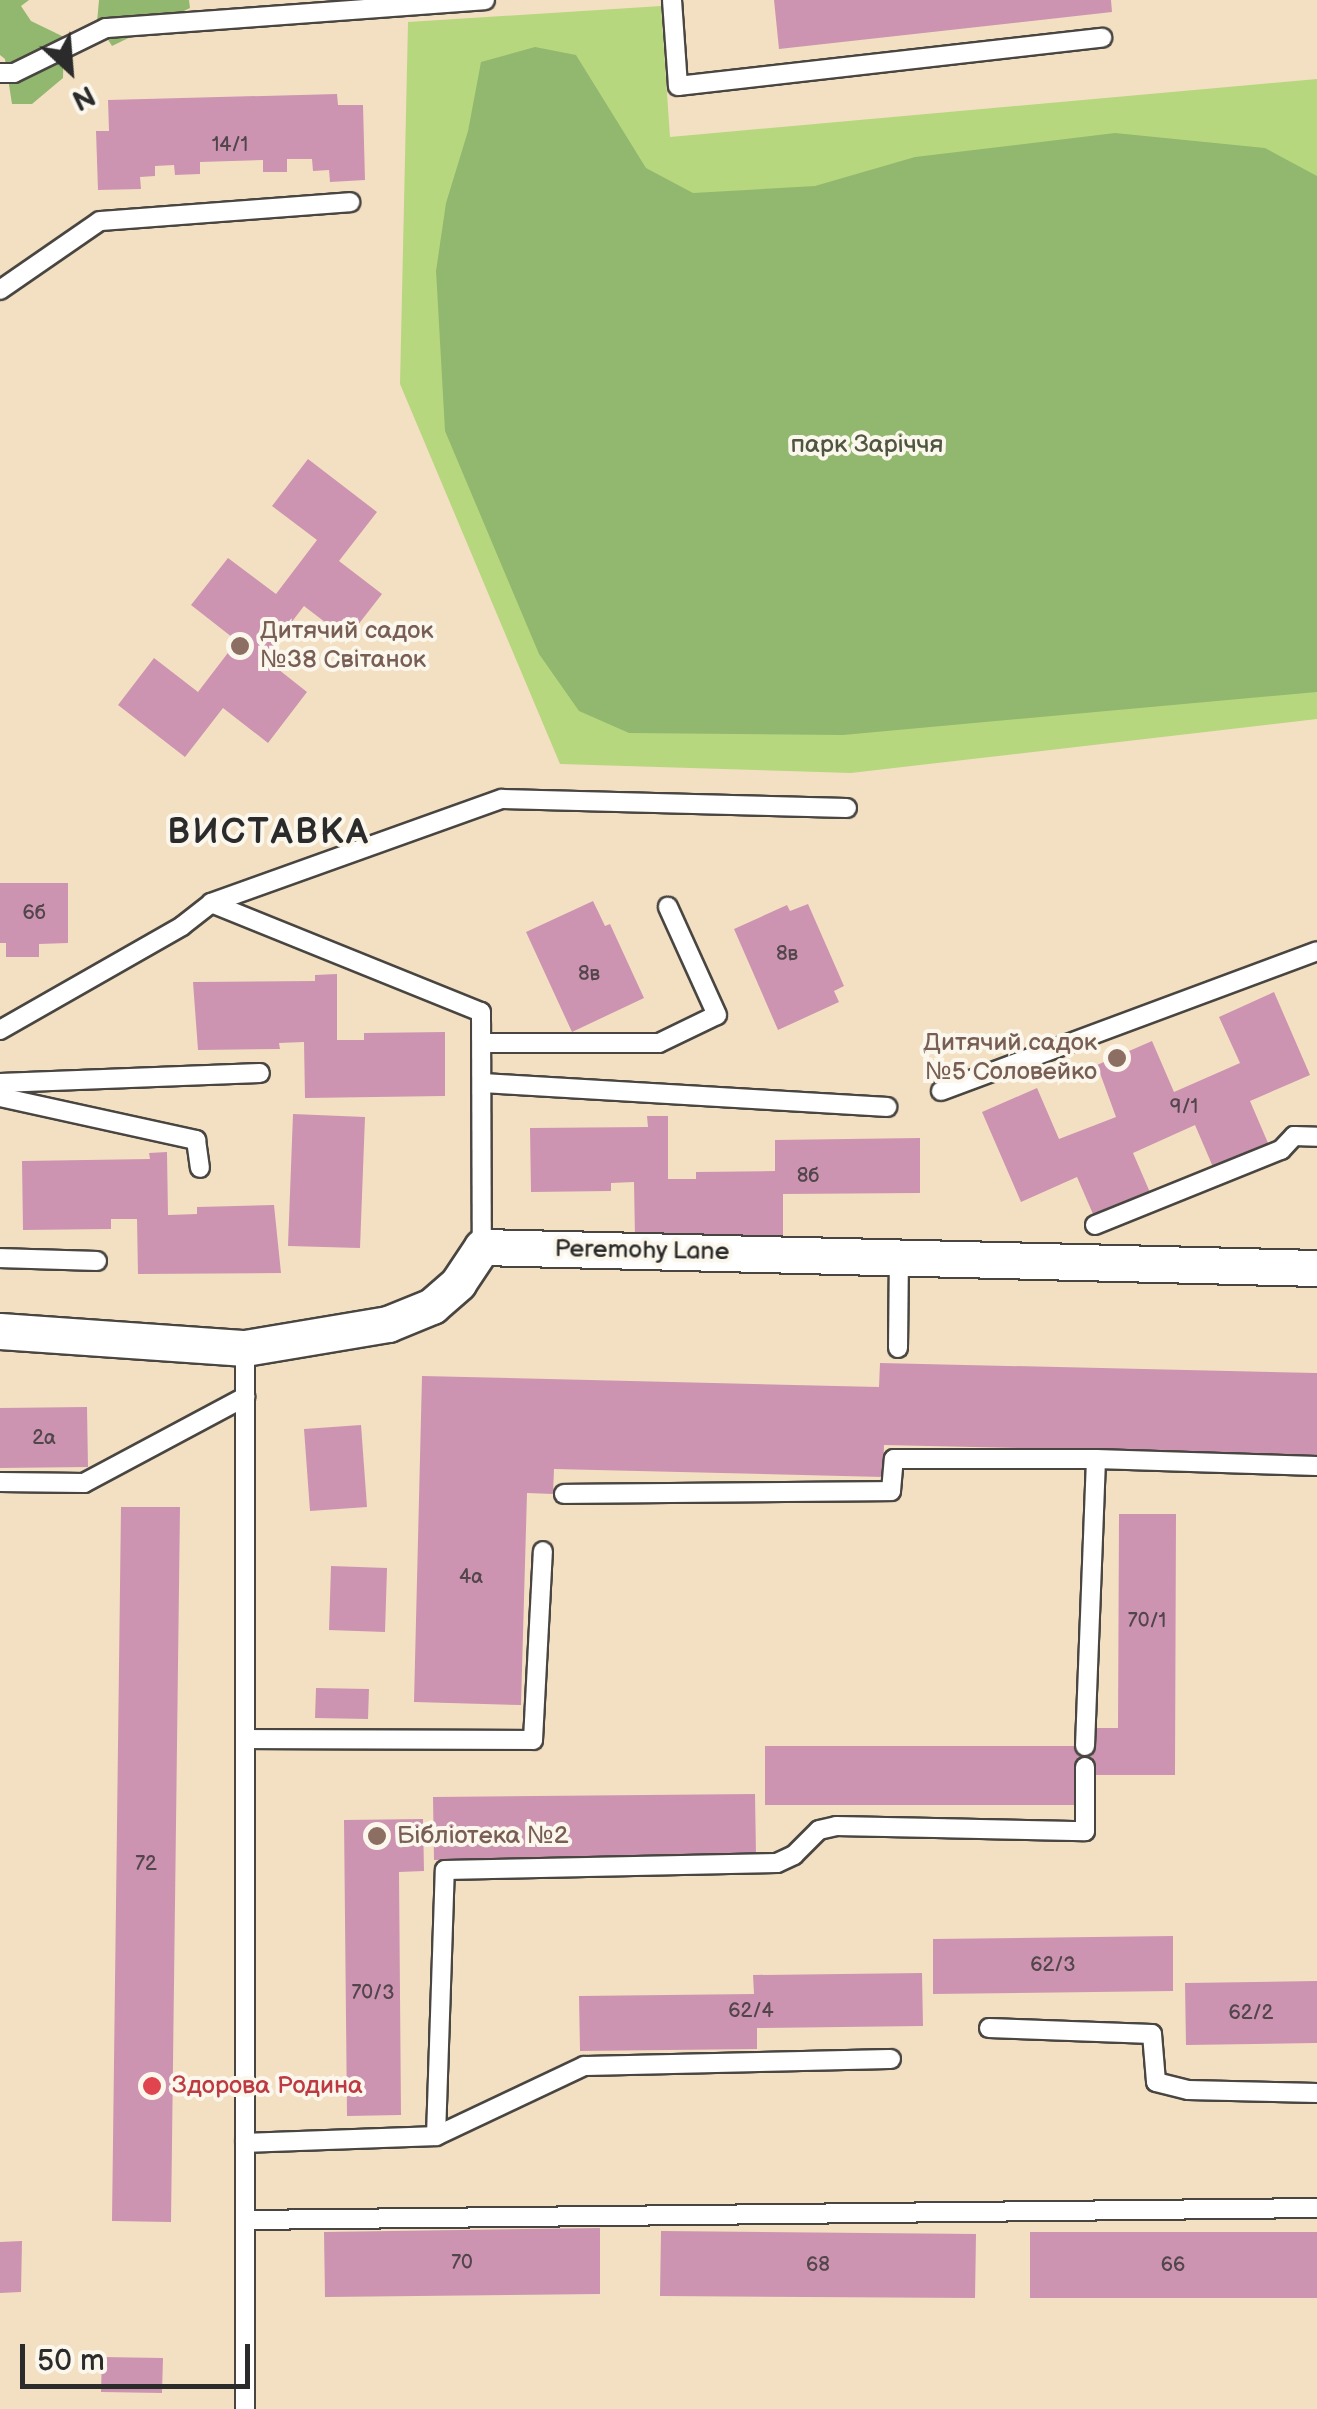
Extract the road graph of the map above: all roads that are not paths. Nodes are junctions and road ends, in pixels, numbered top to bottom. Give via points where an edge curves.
1 (485, 0) edge
2 (672, 0) edge
3 (1102, 38) dead end
4 (0, 73) edge
5 (350, 202) dead end
6 (0, 290) edge
7 (846, 808) dead end
8 (211, 903) junction
9 (668, 907) dead end
10 (1317, 951) edge
11 (0, 1030) edge
12 (482, 1043) junction
13 (260, 1073) dead end
14 (0, 1083) edge
15 (483, 1083) junction
16 (941, 1091) dead end
17 (0, 1097) edge
18 (887, 1107) dead end
19 (1317, 1136) edge
20 (200, 1168) dead end
21 (1094, 1226) dead end
22 (482, 1247) junction
23 (899, 1257) junction
24 (0, 1258) edge
25 (96, 1261) dead end
26 (1317, 1268) edge
27 (0, 1331) edge
28 (245, 1348) junction
29 (898, 1348) dead end
30 (244, 1397) junction
31 (1096, 1459) junction
32 (1317, 1466) edge
33 (0, 1482) edge
34 (564, 1494) dead end
35 (543, 1550) dead end
36 (245, 1739) junction
37 (1085, 1746) dead end
38 (1085, 1768) dead end
39 (989, 2028) dead end
40 (891, 2060) dead end
41 (1317, 2093) edge
42 (436, 2136) junction
43 (245, 2143) junction
44 (1317, 2208) edge
45 (245, 2220) junction
46 (245, 2409) edge

1 - 4 lane via 106,28 14,73
2 - 3 lane via 678,86
5 - 6 lane via 100,221
7 - 8 lane via 502,799
8 - 11 lane
8 - 12 lane via 480,1012
9 - 12 lane via 717,1015 659,1043
10 - 16 lane
12 - 15 lane
13 - 14 lane
15 - 18 lane
15 - 22 lane
17 - 20 lane via 196,1140
19 - 21 lane via 1294,1136 1281,1150
22 - 23 street, Peremohy Lane
22 - 28 street via 432,1306 388,1324
23 - 26 street, Peremohy Lane
23 - 29 lane
24 - 25 lane
27 - 28 street
28 - 30 lane
30 - 33 lane via 84,1483
30 - 36 lane
31 - 32 lane
31 - 34 lane via 894,1459 892,1491
31 - 37 lane
35 - 36 lane via 533,1740
36 - 43 lane
38 - 42 lane via 1084,1831 836,1826 819,1830 777,1863 446,1870
39 - 41 lane via 1152,2034 1156,2082 1188,2090
40 - 42 lane via 584,2066
42 - 43 lane
43 - 45 lane
44 - 45 lane
45 - 46 lane

